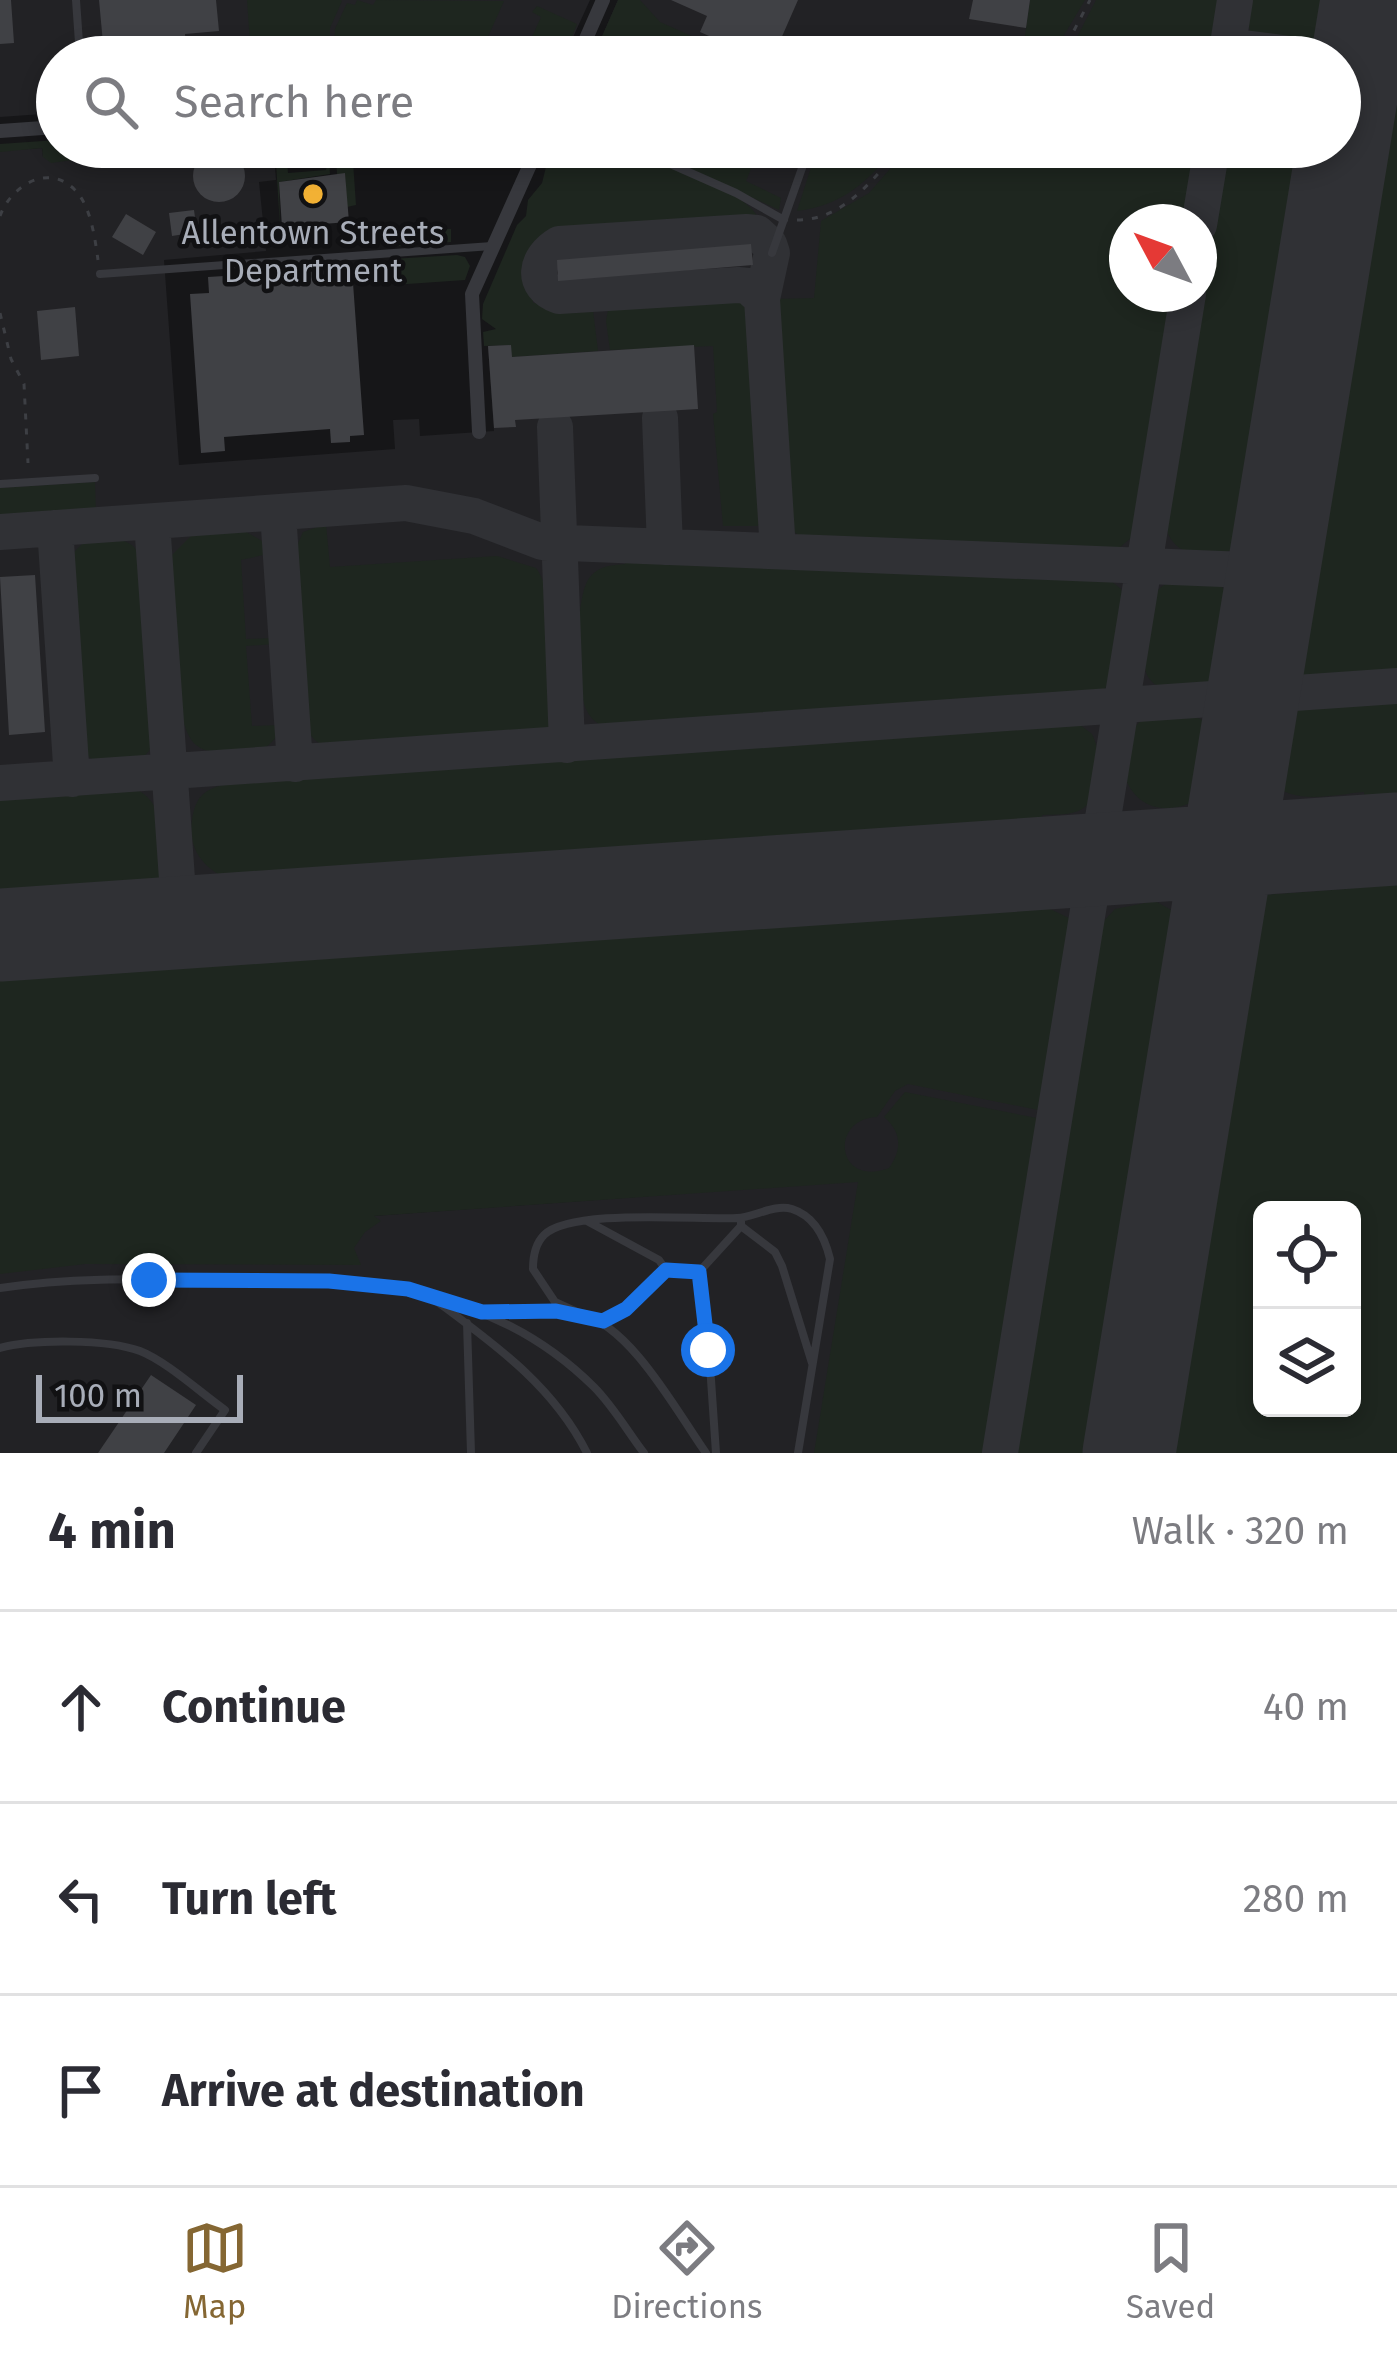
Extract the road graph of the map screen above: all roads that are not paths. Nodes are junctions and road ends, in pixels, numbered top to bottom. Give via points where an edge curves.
1 (76, 0) edge
2 (603, 0) edge
3 (79, 36) edge
4 (587, 36) edge
5 (36, 128) edge
6 (0, 131) edge
7 (528, 168) edge
8 (679, 168) edge
9 (802, 168) edge
10 (784, 220) junction
11 (493, 246) junction
12 (772, 253) dead end
13 (100, 274) road end
14 (479, 432) dead end
15 (95, 478) dead end
16 (0, 484) edge
17 (585, 1220) junction
18 (741, 1222) junction
19 (666, 1270) junction
20 (699, 1272) junction
21 (0, 1288) edge
22 (429, 1295) junction
23 (482, 1312) junction
24 (579, 1313) junction
25 (603, 1321) junction
26 (466, 1324) junction
27 (0, 1348) edge
28 (813, 1368) junction
29 (196, 1453) edge
30 (471, 1453) edge
31 (587, 1453) edge
32 (644, 1453) edge
33 (711, 1453) edge
34 (798, 1453) edge

1 - 3 lane
2 - 4 street
5 - 6 street
7 - 11 street
8 - 10 lane
9 - 10 lane
10 - 12 lane
11 - 13 lane
11 - 14 street via 470,304
15 - 16 lane
17 - 18 lane
17 - 19 lane
17 - 24 lane via 550,1230 533,1258 543,1290
18 - 20 lane
18 - 28 lane via 782,1266
18 - 28 lane via 795,1210 827,1245 830,1272
19 - 20 lane
19 - 25 lane
20 - 33 lane
21 - 22 lane via 59,1279 329,1281
22 - 23 lane
22 - 26 lane
23 - 24 lane
23 - 32 lane via 533,1338 595,1388
24 - 25 lane
25 - 33 lane
26 - 30 lane
26 - 31 lane via 521,1365
27 - 29 lane via 89,1344 141,1352 225,1410
28 - 34 lane

